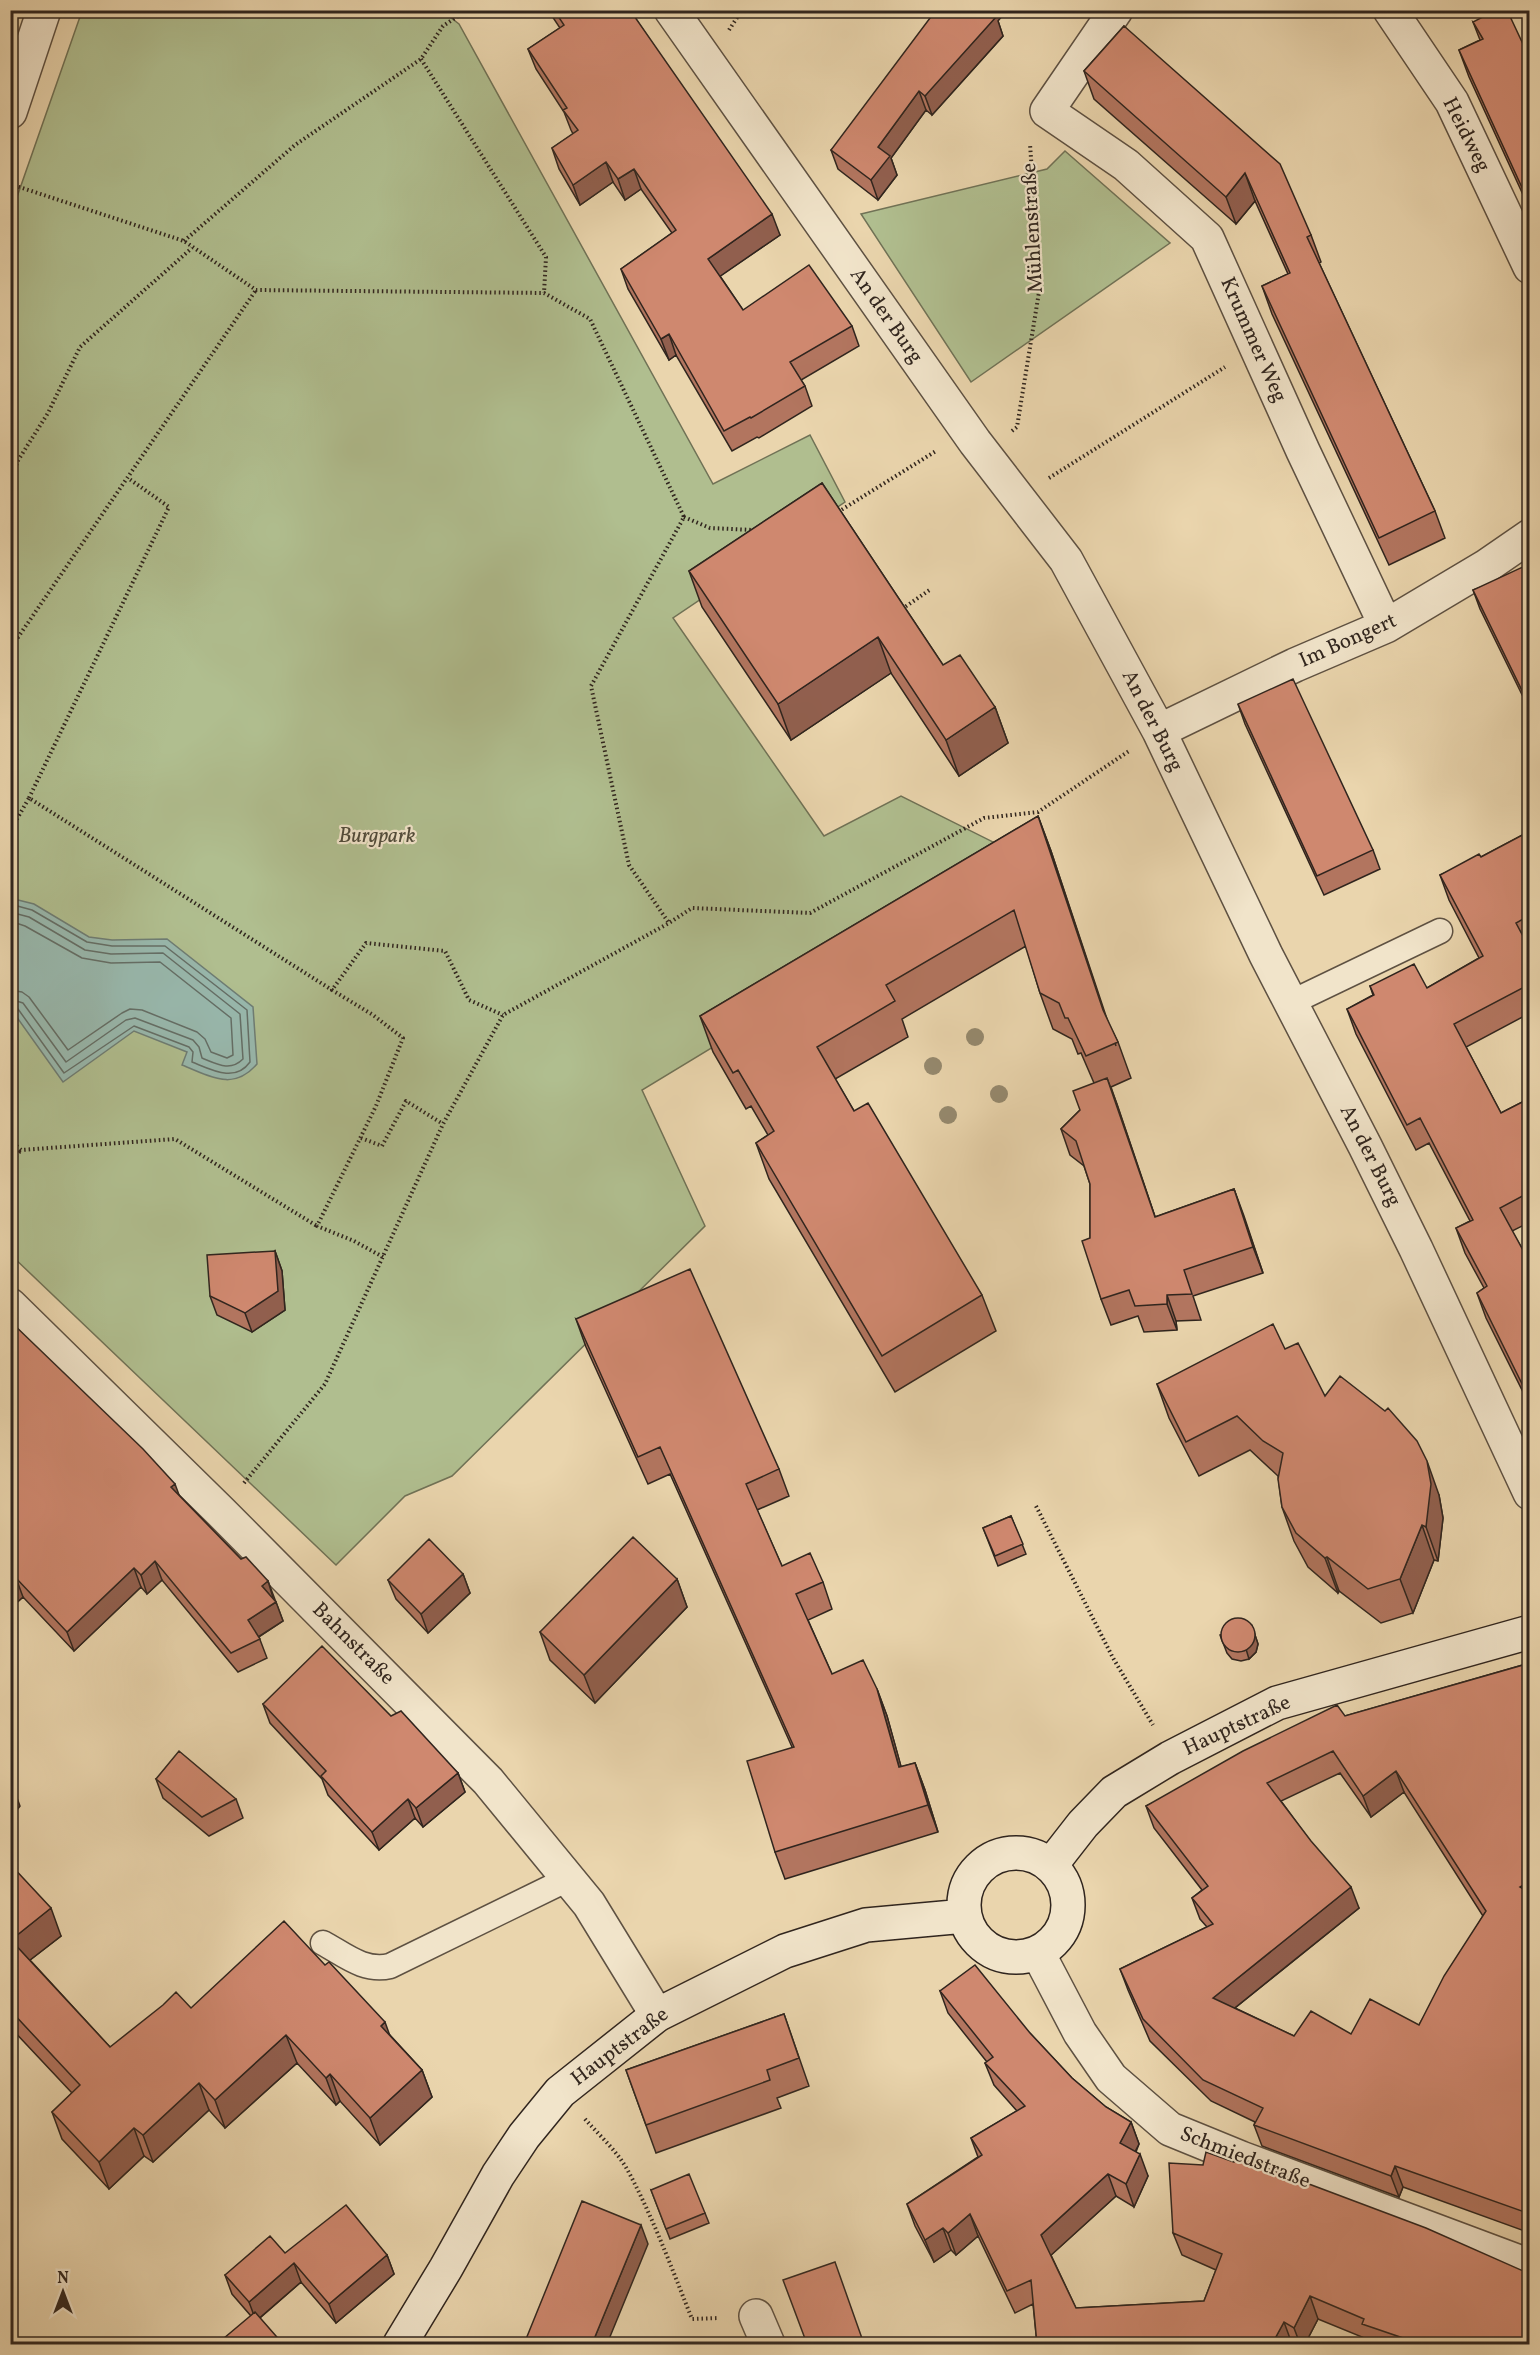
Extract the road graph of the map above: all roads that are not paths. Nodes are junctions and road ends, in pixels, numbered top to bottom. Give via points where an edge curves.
1 (44, 10) edge
2 (671, 10) edge
3 (1116, 10) edge
4 (1390, 10) edge
5 (17, 70) edge
6 (10, 112) edge
7 (1530, 267) edge
8 (1530, 536) edge
9 (1386, 626) junction
10 (1160, 731) junction
11 (1440, 931) dead end
12 (1290, 1003) junction
13 (10, 1305) edge
14 (1530, 1493) edge
15 (1530, 1632) edge
16 (1051, 1865) junction
17 (568, 1879) junction
18 (964, 1916) junction
19 (323, 1942) dead end
20 (1038, 1953) junction
21 (657, 2015) junction
22 (1530, 2266) edge
23 (399, 2344) edge

1 - 5 street
2 - 10 street, An der Burg via 975,442 1066,560
3 - 9 street, Krummer Weg via 1047,111 1126,165 1208,238
4 - 7 street, Heidweg via 1452,102
5 - 6 street
8 - 9 street, Im Bongert
9 - 10 street, Im Bongert
10 - 12 street, An der Burg
11 - 12 lane
12 - 14 street, An der Burg via 1416,1249
13 - 17 street, Bahnstraße via 488,1781
15 - 16 street, Hauptstraße via 1277,1703 1170,1758 1114,1792
16 - 18 street via 1021,1852 989,1859 968,1883
16 - 20 street via 1068,1896 1068,1914 1050,1945
17 - 19 lane via 379,1969 367,1967
17 - 21 street, Bahnstraße via 589,1904
18 - 20 street via 984,1946 999,1955
18 - 21 street, Hauptstraße via 866,1925 785,1951
20 - 22 street, Schmiedstraße via 1080,2032 1111,2078 1170,2129
21 - 23 street, Hauptstraße via 560,2092 524,2136

